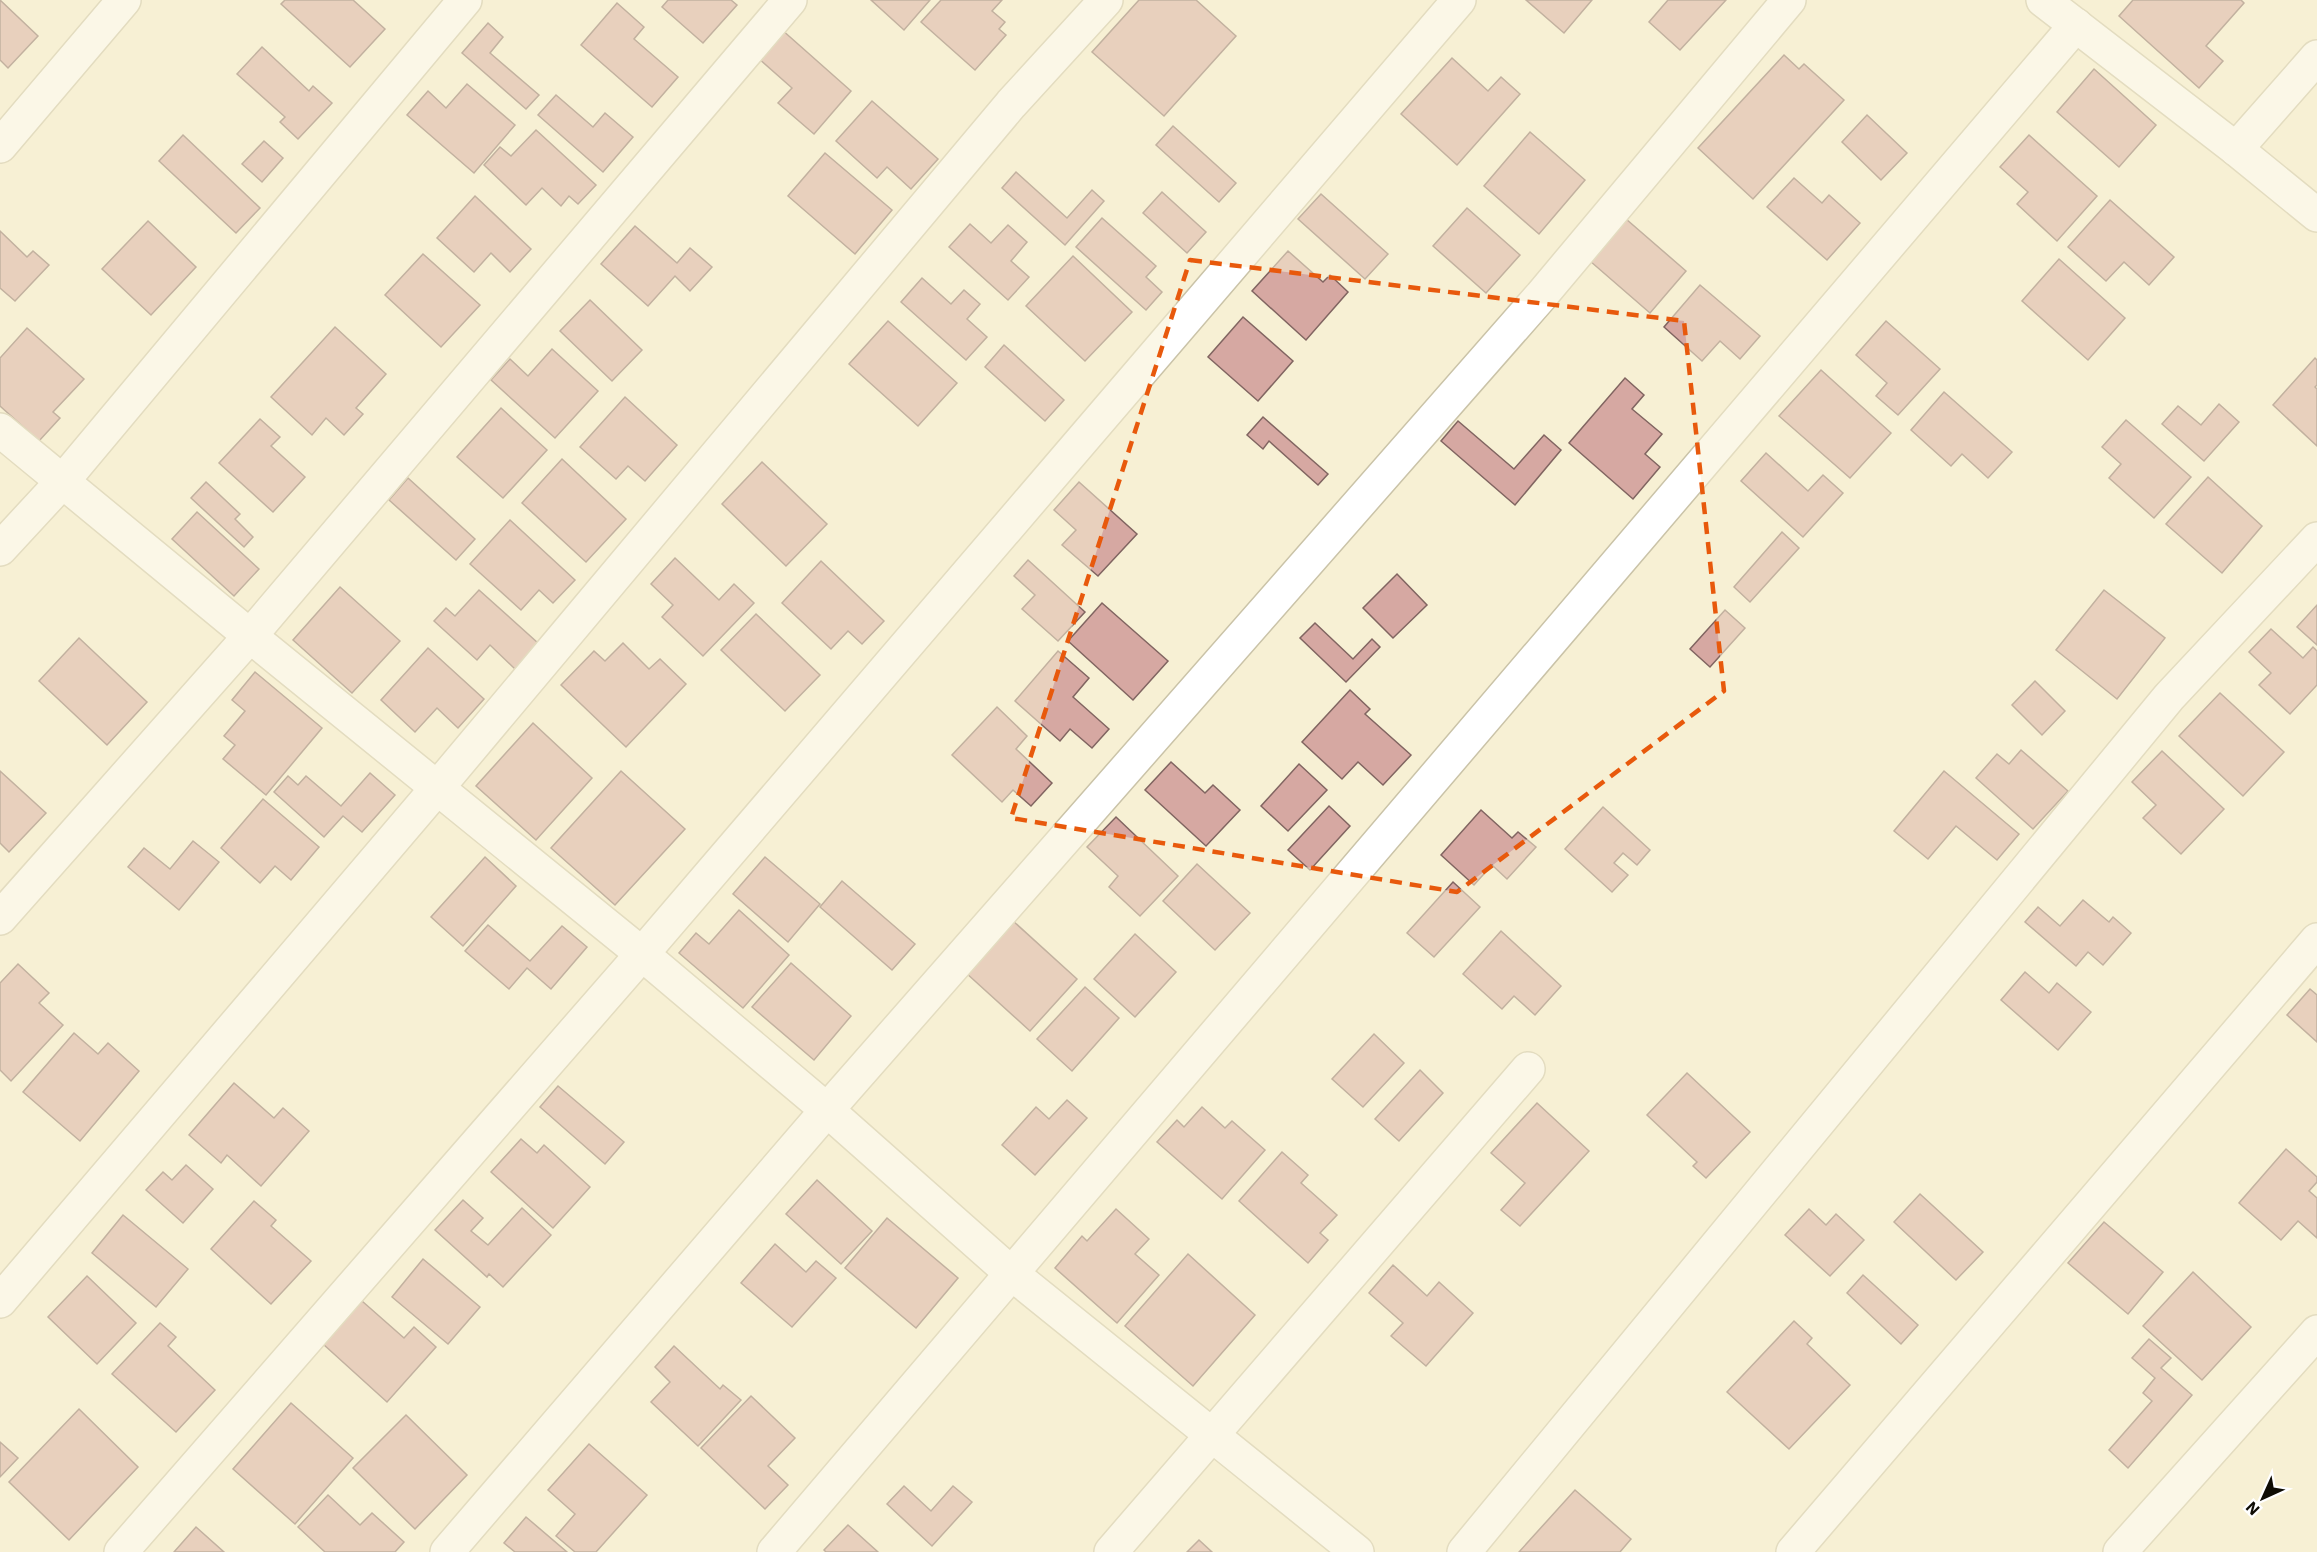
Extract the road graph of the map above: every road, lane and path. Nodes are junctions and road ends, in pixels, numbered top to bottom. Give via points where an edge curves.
1 (124, 0) edge
2 (465, 0) edge
3 (790, 0) edge
4 (1106, 0) edge
5 (1459, 0) edge
6 (1789, 0) edge
7 (2043, 0) edge
8 (2076, 25) junction
9 (2317, 57) edge
10 (0, 146) edge
11 (2236, 149) junction
12 (2317, 215) edge
13 (0, 430) edge
14 (62, 482) junction
15 (2317, 538) edge
16 (0, 549) edge
17 (250, 636) junction
18 (438, 788) junction
19 (0, 918) edge
20 (2317, 940) edge
21 (642, 954) junction
22 (1528, 1069) dead end
23 (827, 1110) junction
24 (1011, 1273) junction
25 (0, 1301) edge
26 (2317, 1332) edge
27 (1212, 1436) junction
28 (121, 1552) edge
29 (447, 1552) edge
30 (774, 1552) edge
31 (1111, 1552) edge
32 (1357, 1552) edge
33 (1464, 1552) edge
34 (1793, 1552) edge
35 (2120, 1552) edge

1 - 10 street
2 - 14 street
3 - 17 street
4 - 18 street via 1011,104
5 - 21 street
6 - 23 street via 1541,296
7 - 8 street
8 - 11 street
8 - 24 street
9 - 11 street
11 - 12 street
13 - 14 street
14 - 16 street
14 - 17 street
15 - 33 street via 2169,698
17 - 18 street
17 - 19 street
18 - 21 street
18 - 25 street
20 - 34 street
21 - 23 street
21 - 28 street
22 - 27 street
23 - 24 street
23 - 29 street
24 - 27 street
24 - 30 street
26 - 35 street
27 - 31 street
27 - 32 street

